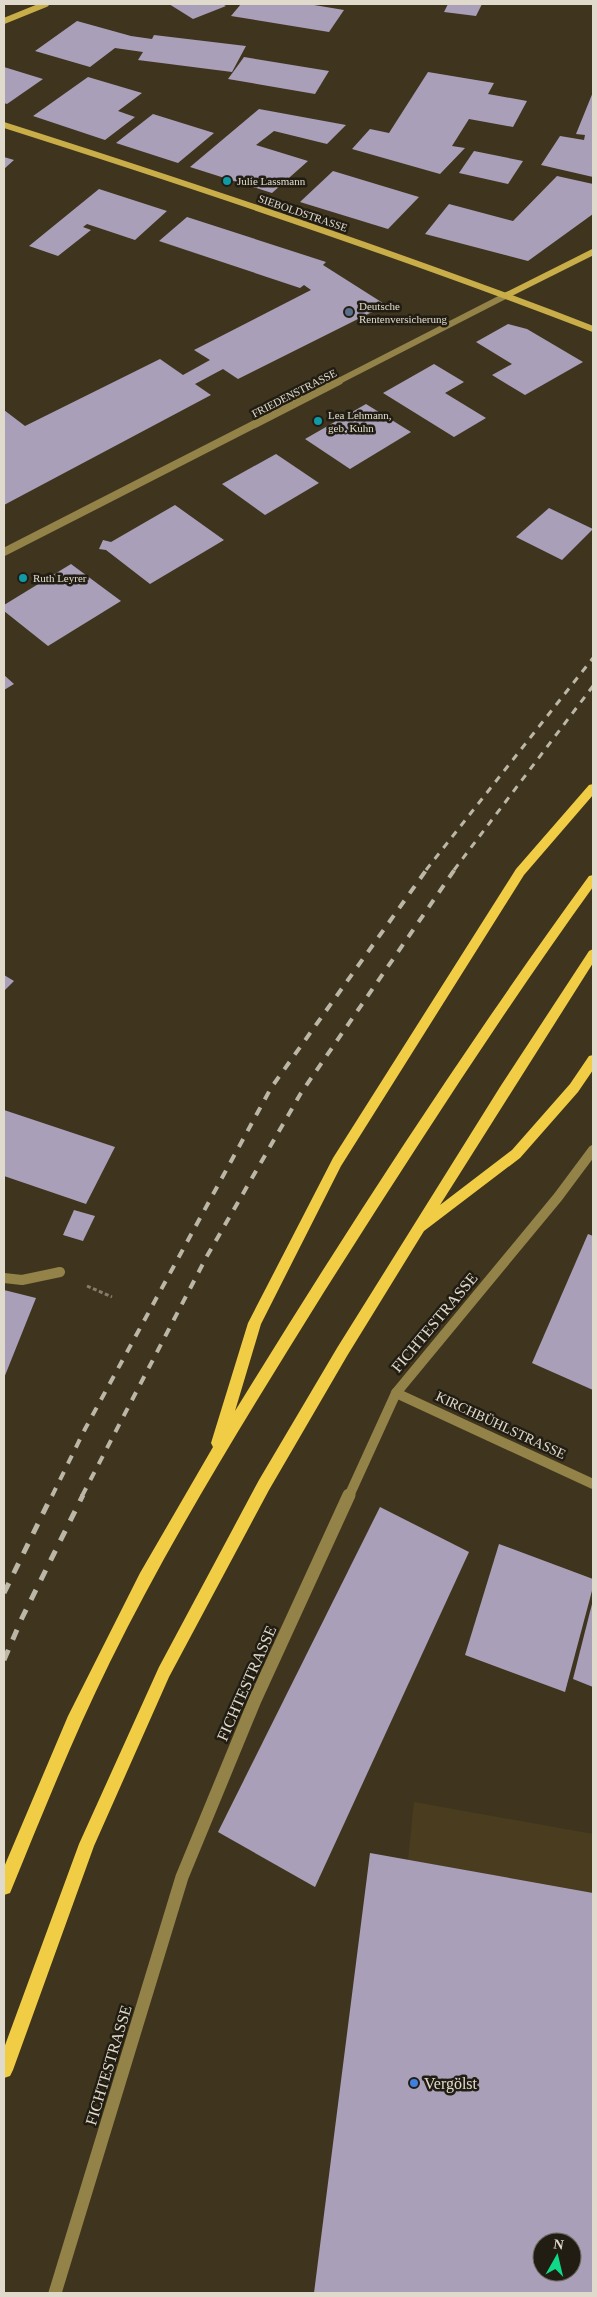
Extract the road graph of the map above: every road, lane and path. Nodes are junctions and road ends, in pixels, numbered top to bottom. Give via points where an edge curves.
1 (46, 4) edge
2 (4, 21) edge
3 (4, 125) edge
4 (593, 252) edge
5 (507, 295) junction
6 (593, 328) edge
7 (4, 552) edge
8 (593, 788) edge
9 (593, 879) edge
10 (593, 954) edge
11 (593, 1060) edge
12 (593, 1150) edge
13 (418, 1229) junction
14 (60, 1272) dead end
15 (4, 1278) edge
16 (396, 1393) junction
17 (213, 1460) junction
18 (593, 1484) edge
19 (4, 1887) edge
20 (4, 2070) edge
21 (56, 2293) edge

1 - 2 street
3 - 5 street, SIEBOLDSTRASSE via 217,193
4 - 5 street, FRIEDENSTRASSE
5 - 6 street, SIEBOLDSTRASSE
5 - 7 street, FRIEDENSTRASSE
8 - 17 main road via 520,872 337,1162 255,1323
9 - 17 main road via 534,960 376,1198
10 - 13 main road
11 - 13 main road via 574,1088 516,1154
12 - 16 street, FICHTESTRASSE
13 - 20 main road via 264,1485 164,1672 87,1844
14 - 15 street via 22,1280
16 - 18 street, KIRCHBÜHLSTRASSE
16 - 21 street, FICHTESTRASSE via 255,1700 182,1877
17 - 19 main road via 120,1624 35,1808

